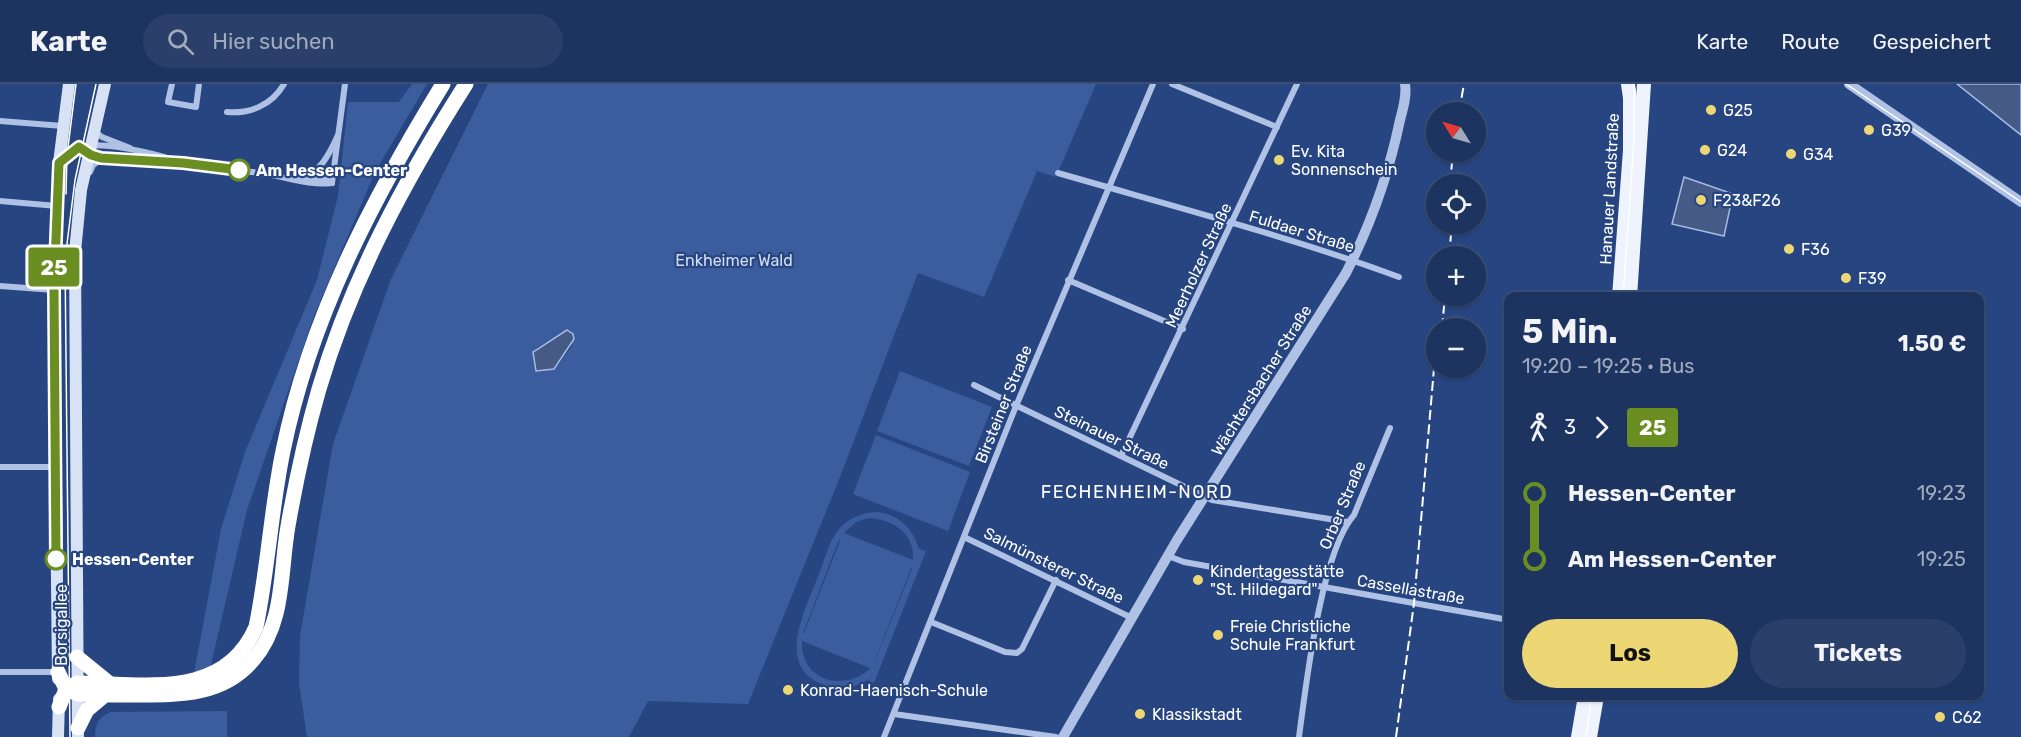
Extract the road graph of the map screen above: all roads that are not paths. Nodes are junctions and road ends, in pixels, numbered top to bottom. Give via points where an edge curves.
1 (69, 84) edge
2 (105, 84) edge
3 (172, 84) edge
4 (199, 84) edge
5 (284, 84) edge
6 (345, 84) edge
7 (443, 84) edge
8 (466, 84) edge
9 (1153, 84) edge
10 (1172, 84) edge
11 (1297, 84) edge
12 (1405, 84) edge
13 (1628, 84) edge
14 (1644, 84) edge
15 (1849, 84) edge
16 (226, 112) dead end
17 (0, 121) edge
18 (63, 126) junction
19 (340, 128) junction
20 (1277, 128) junction
21 (93, 130) junction
22 (90, 146) junction
23 (142, 152) junction
24 (59, 163) junction
25 (181, 163) junction
26 (1058, 173) dead end
27 (307, 178) junction
28 (295, 179) junction
29 (332, 183) junction
30 (1109, 186) junction
31 (0, 201) edge
32 (2021, 202) edge
33 (57, 206) junction
34 (1232, 223) junction
35 (76, 232) junction
36 (1353, 260) junction
37 (1399, 277) dead end
38 (1068, 280) junction
39 (0, 286) edge
40 (54, 290) junction
41 (1619, 292) edge
42 (1630, 292) edge
43 (1183, 329) junction
44 (974, 385) dead end
45 (1016, 406) junction
46 (1390, 428) dead end
47 (1121, 456) junction
48 (0, 467) edge
49 (54, 467) junction
50 (1205, 497) junction
51 (1348, 522) junction
52 (964, 537) junction
53 (1168, 556) junction
54 (1056, 580) junction
55 (1326, 587) junction
56 (1132, 618) junction
57 (1504, 619) edge
58 (931, 622) junction
59 (77, 657) junction
60 (0, 672) edge
61 (58, 672) junction
62 (74, 689) junction
63 (108, 689) junction
64 (1584, 700) edge
65 (1596, 700) edge
66 (58, 707) junction
67 (894, 714) junction
68 (78, 733) edge
69 (58, 737) edge
70 (884, 737) edge
71 (1056, 737) edge
72 (1063, 737) edge
73 (1299, 737) edge
74 (1578, 737) edge
75 (1590, 737) edge

1 - 18 main road, Borsigallee
2 - 21 main road, Borsigallee
3 - 4 street via 168,102 196,107
5 - 16 street via 259,107
6 - 19 street
7 - 63 highway via 345,263 305,365 283,450 261,607 252,636 228,666 199,681
8 - 63 highway via 389,214 337,333 300,464 276,616 266,642 241,671 207,690 181,695
9 - 30 street, Birsteiner Straße
10 - 20 street
11 - 20 street, Meerholzer Straße
12 - 36 street, Wächtersbacher Straße via 1384,181
13 - 41 main road, Hanauer Landstraße via 1630,139
14 - 42 main road, Hanauer Landstraße
15 - 32 street
17 - 18 street
18 - 24 main road, Borsigallee
19 - 27 street via 326,158
19 - 29 street
20 - 34 street, Meerholzer Straße
21 - 22 main road, Borsigallee
21 - 23 street
22 - 23 street
22 - 24 street via 76,148
22 - 35 main road, Borsigallee
23 - 25 street
24 - 33 main road, Borsigallee
25 - 28 street
25 - 35 street via 101,158 93,165
26 - 30 street, Fuldaer Straße
27 - 28 street
27 - 29 street
28 - 29 street
30 - 34 street, Fuldaer Straße
30 - 38 street, Birsteiner Straße
31 - 33 street
33 - 40 main road, Borsigallee
34 - 36 street, Fuldaer Straße
34 - 43 street, Meerholzer Straße
35 - 59 main road, Borsigallee
36 - 37 street, Fuldaer Straße
36 - 50 street, Wächtersbacher Straße
38 - 43 street
38 - 45 street, Birsteiner Straße
39 - 40 street
40 - 49 main road, Borsigallee
43 - 47 street, Meerholzer Straße
44 - 45 street, Steinauer Straße
45 - 47 street, Steinauer Straße
45 - 52 street, Birsteiner Straße
46 - 51 street, Orber Straße
47 - 50 street, Steinauer Straße
48 - 49 street
49 - 61 main road, Borsigallee
50 - 51 street, Steinauer Straße
50 - 53 street, Wächtersbacher Straße
51 - 55 street, Orber Straße
52 - 54 street, Salmünsterer Straße
52 - 58 street, Birsteiner Straße
53 - 55 street, Cassellastraße
53 - 56 street, Wächtersbacher Straße
54 - 56 street, Salmünsterer Straße
54 - 58 street via 1017,653 1005,652
55 - 57 street, Cassellastraße
55 - 73 street, Orber Straße
56 - 72 street, Wächtersbacher Straße
58 - 67 street, Birsteiner Straße
59 - 62 main road, Borsigallee
59 - 63 highway
60 - 61 street
61 - 62 highway
61 - 66 main road, Borsigallee
62 - 63 highway
62 - 66 highway
62 - 68 main road, Borsigallee
63 - 68 highway via 87,710
64 - 74 main road
65 - 75 main road
66 - 69 main road, Borsigallee
67 - 70 street, Birsteiner Straße
67 - 71 street

